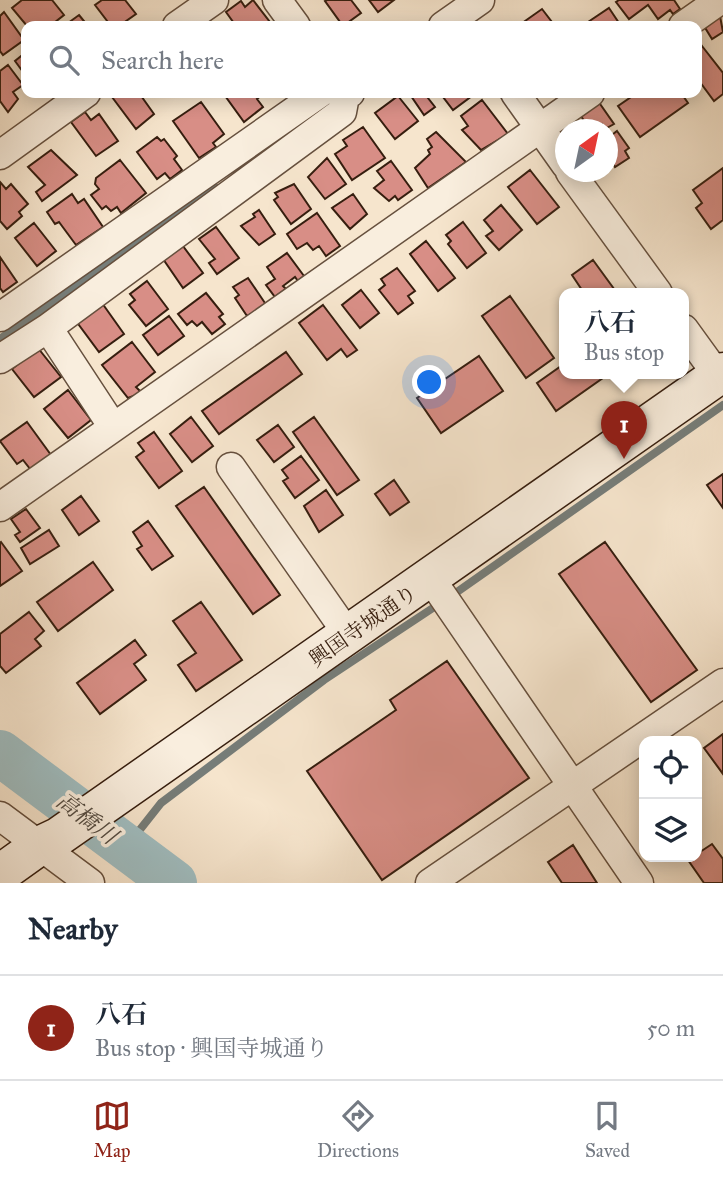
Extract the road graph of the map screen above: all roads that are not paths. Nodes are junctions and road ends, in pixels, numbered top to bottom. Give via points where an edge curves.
1 (214, 0) edge
2 (277, 0) edge
3 (720, 0) edge
4 (184, 21) edge
5 (292, 21) edge
6 (690, 21) edge
7 (79, 98) edge
8 (333, 98) edge
9 (340, 98) edge
10 (518, 98) edge
11 (583, 98) edge
12 (540, 129) junction
13 (555, 151) edge
14 (0, 155) edge
15 (577, 182) edge
16 (654, 288) edge
17 (0, 317) edge
18 (48, 328) junction
19 (689, 334) edge
20 (0, 359) edge
21 (720, 374) edge
22 (113, 427) junction
23 (231, 467) dead end
24 (0, 507) edge
25 (440, 591) junction
26 (349, 636) junction
27 (723, 683) edge
28 (573, 787) junction
29 (0, 816) edge
30 (48, 841) junction
31 (9, 875) edge
32 (90, 883) edge
33 (430, 883) edge
34 (639, 883) edge

1 - 4 street
2 - 5 street
3 - 6 street
7 - 14 street
8 - 17 street
9 - 18 street via 342,112
10 - 12 street
11 - 12 street
12 - 13 street
12 - 22 street
15 - 16 street
18 - 20 street
18 - 22 street
19 - 21 street
21 - 25 main road, 興国寺城通り
22 - 24 street
23 - 26 street
25 - 26 main road, 興国寺城通り
25 - 28 street
26 - 30 main road, 興国寺城通り
27 - 28 street
28 - 33 street
28 - 34 street
29 - 30 street
30 - 31 main road, 興国寺城通り
30 - 32 street

